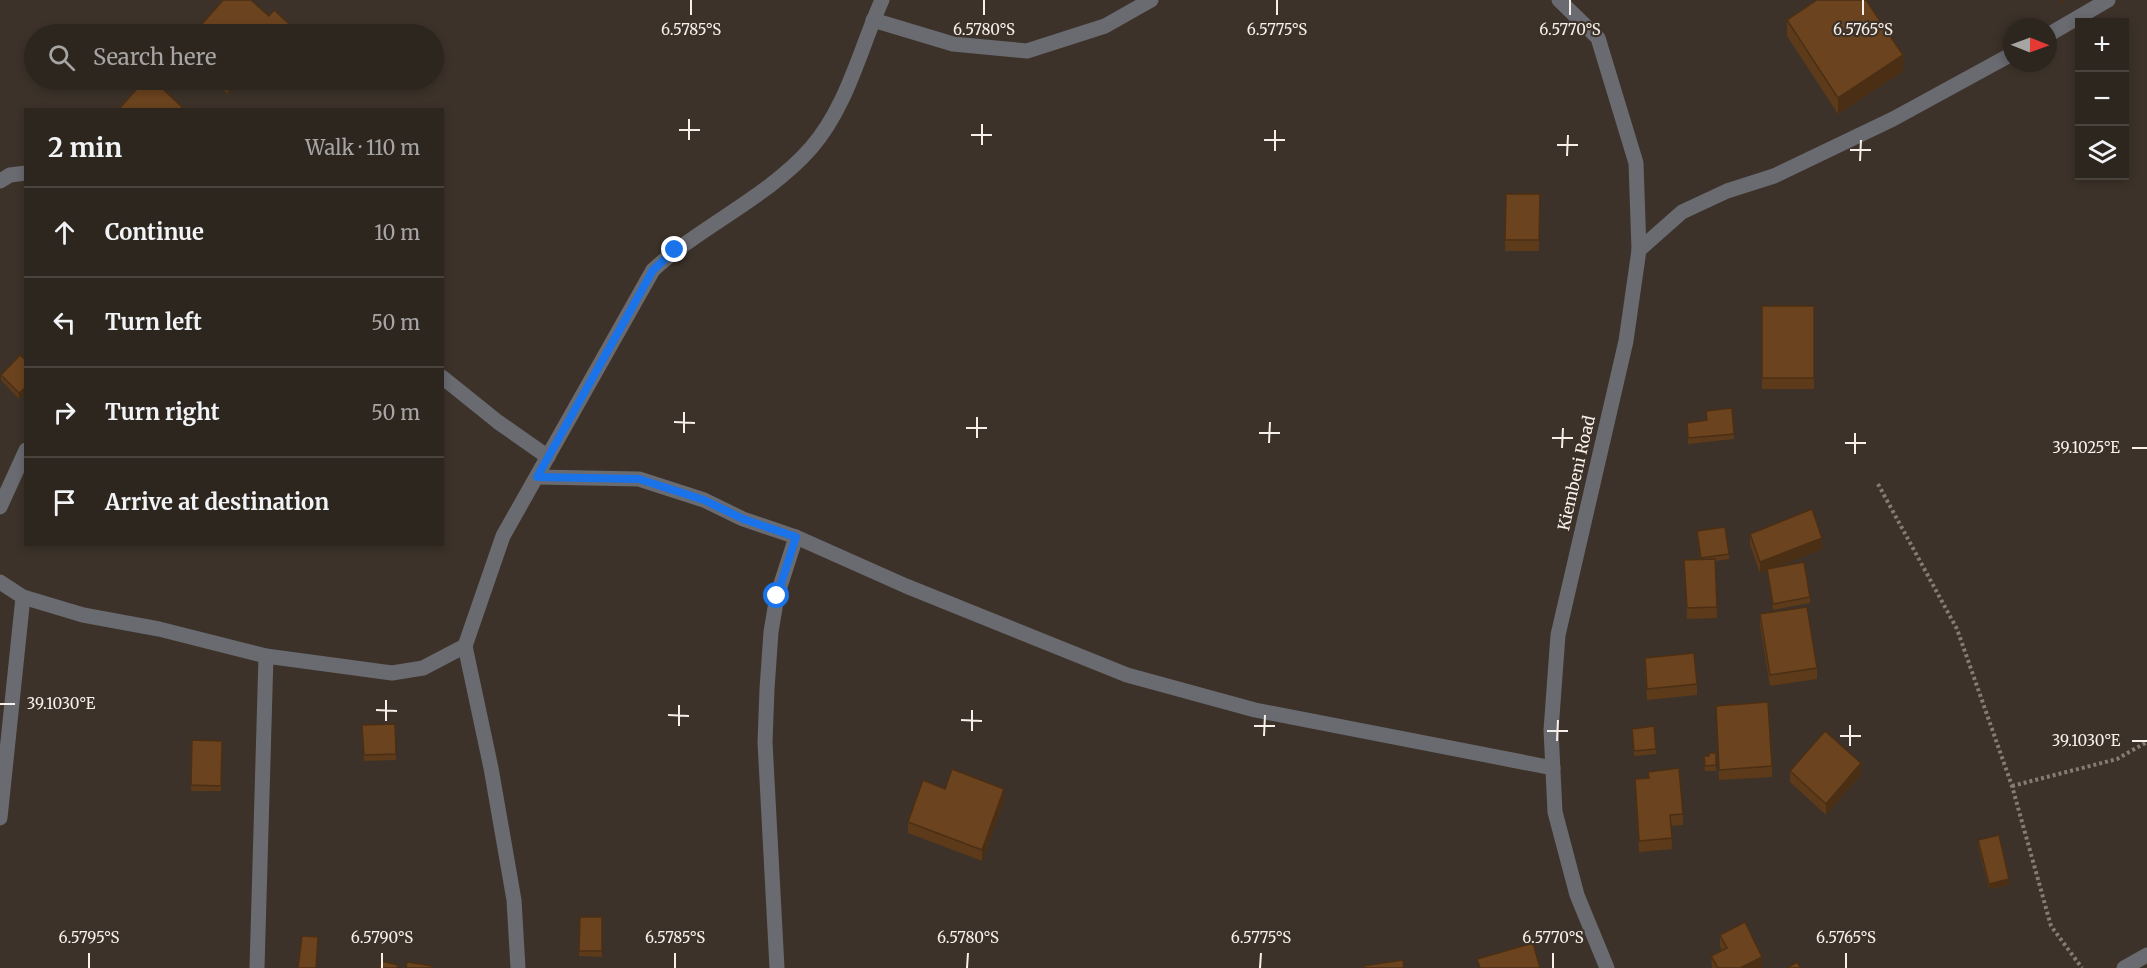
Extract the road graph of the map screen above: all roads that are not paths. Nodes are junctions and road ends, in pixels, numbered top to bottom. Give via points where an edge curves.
1 (882, 0) edge
2 (1151, 0) edge
3 (1559, 0) edge
4 (2108, 0) edge
5 (873, 20) junction
6 (2057, 30) edge
7 (2003, 59) edge
8 (24, 173) edge
9 (0, 181) edge
10 (1639, 250) junction
11 (444, 379) edge
12 (24, 454) edge
13 (548, 457) junction
14 (537, 477) junction
15 (0, 507) edge
16 (796, 537) junction
17 (0, 582) edge
18 (23, 597) junction
19 (465, 646) junction
20 (266, 656) junction
21 (1553, 768) junction
22 (0, 818) edge
23 (2147, 955) edge
24 (257, 968) edge
25 (518, 968) edge
26 (777, 968) edge
27 (1607, 968) edge
28 (2124, 968) edge

1 - 5 street
2 - 5 street via 1105,26 1027,51 953,44
3 - 10 street, Kiembeni Road via 1598,38 1636,163
4 - 6 street
5 - 13 street via 836,113 812,147 778,179 675,250 653,270
7 - 10 street via 1893,119 1774,176 1727,191 1682,212
8 - 9 street
10 - 21 street, Kiembeni Road via 1626,341 1558,635 1551,729
11 - 13 street
12 - 15 street
13 - 14 street
14 - 16 street via 639,479
14 - 19 street via 503,536
16 - 21 street via 1127,675 1256,710
16 - 26 street via 777,596 771,632 765,742
17 - 18 street
18 - 20 street via 83,615
18 - 22 street
19 - 20 street via 423,668 392,673
19 - 25 street via 514,900
20 - 24 street
21 - 27 street, Kiembeni Road via 1555,812 1577,895
23 - 28 street

